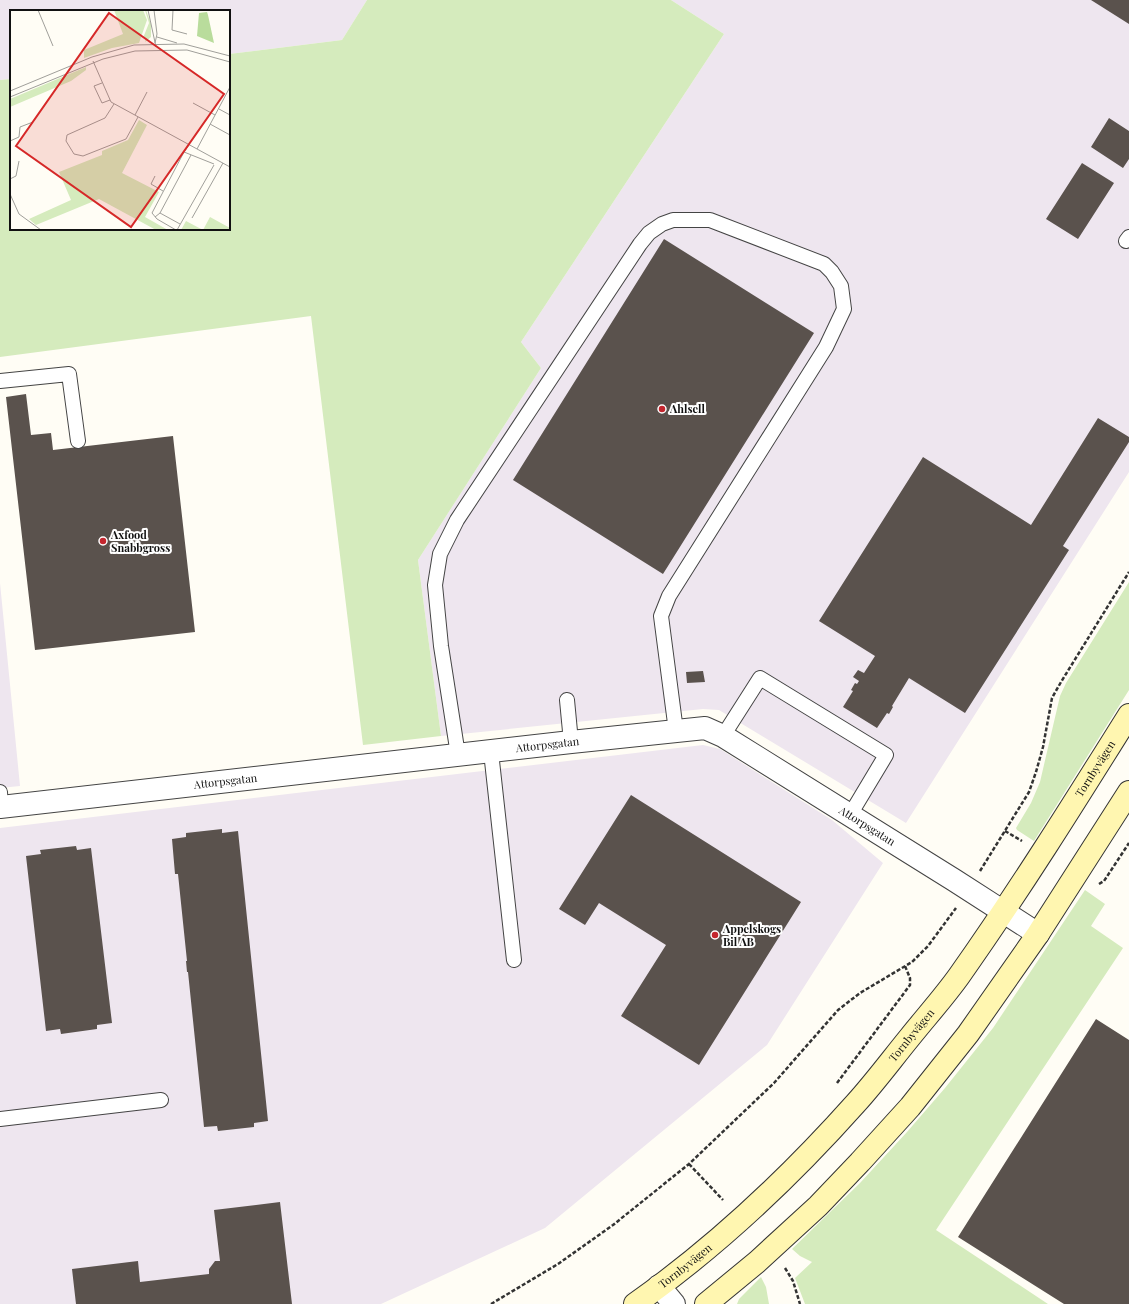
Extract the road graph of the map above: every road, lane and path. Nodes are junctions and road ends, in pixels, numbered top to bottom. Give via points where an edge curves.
1 (0, 381) edge
2 (78, 441) dead end
3 (567, 700) dead end
4 (1129, 715) edge
5 (676, 731) junction
6 (722, 736) junction
7 (571, 742) junction
8 (491, 752) junction
9 (458, 755) junction
10 (1129, 792) edge
11 (0, 802) edge
12 (850, 815) junction
13 (1004, 911) junction
14 (1038, 934) junction
15 (514, 960) dead end
16 (905, 966) dead end
17 (837, 1083) dead end
18 (161, 1100) dead end
19 (0, 1119) edge
20 (723, 1200) dead end
21 (784, 1266) dead end
22 (660, 1286) junction
23 (491, 1304) edge
24 (635, 1304) edge
25 (674, 1304) edge
26 (706, 1304) edge
27 (800, 1304) edge

1 - 2 lane via 69,374
3 - 7 lane
4 - 13 main road, Tornbyvägen
5 - 6 street, Attorpsgatan via 705,728
5 - 7 street, Attorpsgatan
5 - 9 lane via 661,616 669,596 826,347 844,309 841,286 824,264 710,220 673,220 649,233 461,513 440,554 436,585 441,646
6 - 12 street, Attorpsgatan
6 - 12 lane via 760,678 880,751 886,755
7 - 8 street, Attorpsgatan
8 - 9 street, Attorpsgatan
8 - 15 lane
9 - 11 street, Attorpsgatan
10 - 14 main road
12 - 13 street, Attorpsgatan
13 - 14 street, Attorpsgatan
13 - 22 main road, Tornbyvägen via 958,978 839,1122 785,1178 728,1231
14 - 26 main road via 968,1034 910,1107 818,1206
16 - 17 path via 910,985
18 - 19 lane
20 - 23 path via 689,1164 614,1225 558,1264
21 - 27 path via 793,1281
22 - 24 main road, Tornbyvägen
22 - 25 street

